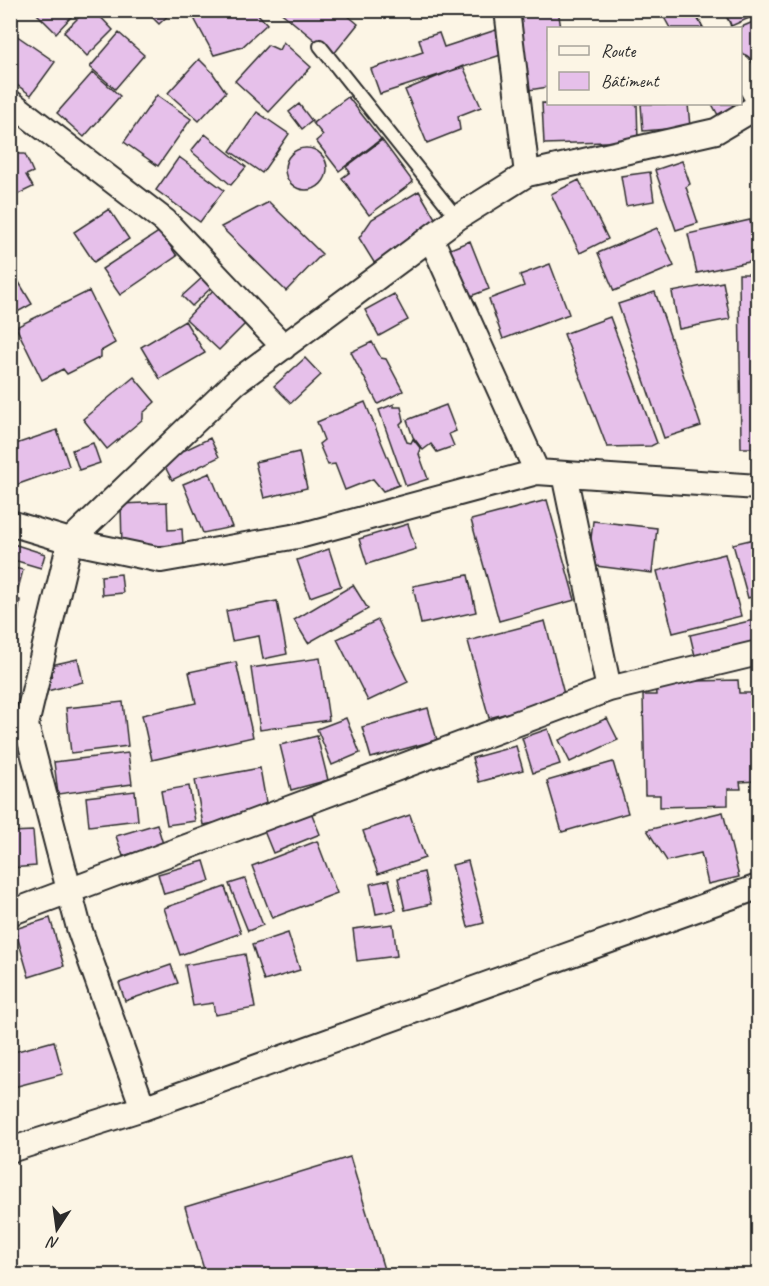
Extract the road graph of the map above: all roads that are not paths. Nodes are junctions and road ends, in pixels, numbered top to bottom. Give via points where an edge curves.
1 (507, 10) edge
2 (708, 10) edge
3 (717, 27) edge
4 (320, 46) dead end
5 (742, 69) edge
6 (759, 99) edge
7 (10, 102) edge
8 (759, 106) edge
9 (527, 174) junction
10 (457, 218) junction
11 (431, 238) junction
12 (284, 346) junction
13 (537, 472) junction
14 (564, 474) junction
15 (759, 487) edge
16 (10, 523) edge
17 (70, 541) junction
18 (759, 654) edge
19 (609, 689) junction
20 (759, 887) edge
21 (70, 891) junction
22 (10, 913) edge
23 (143, 1108) junction
24 (10, 1150) edge

1 - 9 street
2 - 3 street
4 - 10 lane
5 - 6 street
7 - 12 street via 165,220
8 - 9 street via 716,131
9 - 10 street
10 - 11 street
11 - 12 street
11 - 13 street
12 - 17 street via 236,382
13 - 14 street
13 - 17 street via 303,535 160,560
14 - 15 street
14 - 19 street
16 - 17 street
17 - 21 street via 26,725
18 - 19 street
19 - 21 street
20 - 23 street
21 - 22 street
21 - 23 street via 79,928
23 - 24 street

